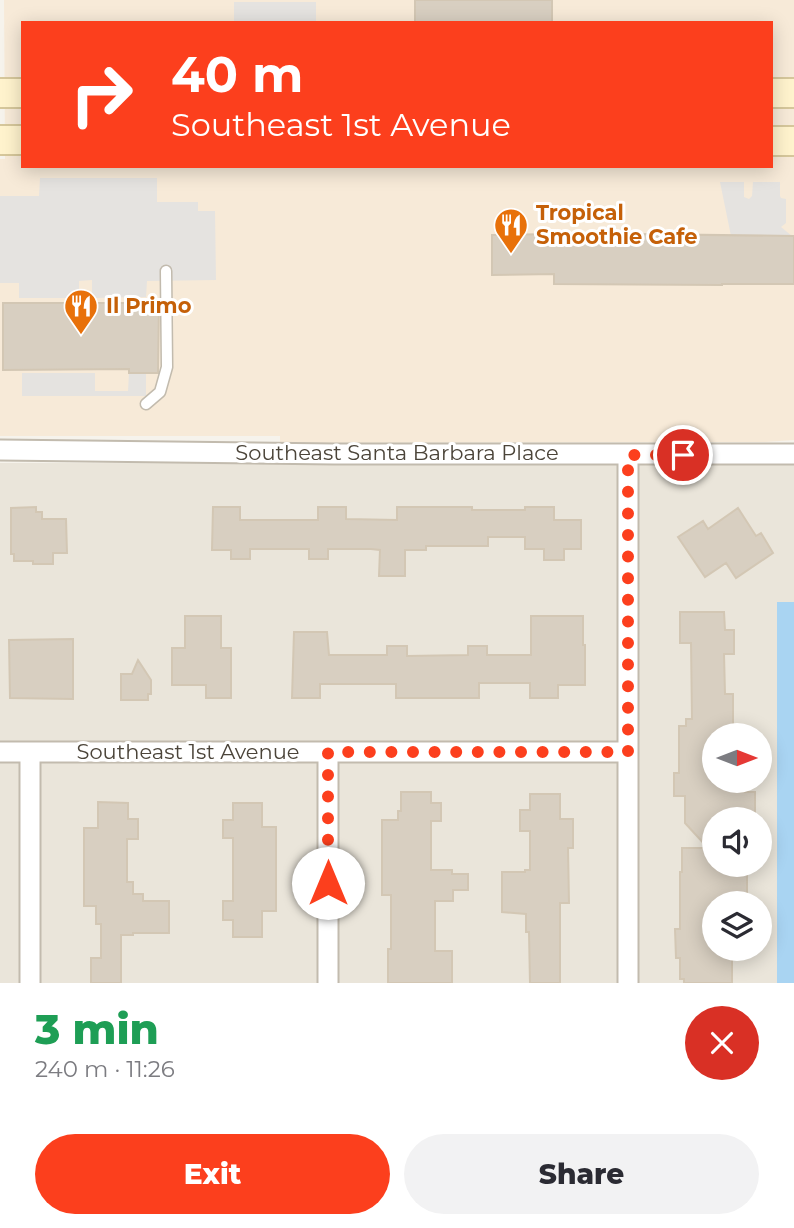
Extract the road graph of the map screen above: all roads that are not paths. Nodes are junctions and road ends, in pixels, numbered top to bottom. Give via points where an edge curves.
1 (0, 93) edge
2 (21, 93) edge
3 (773, 93) edge
4 (794, 93) edge
5 (21, 140) edge
6 (0, 141) edge
7 (773, 141) edge
8 (794, 141) edge
9 (166, 271) dead end
10 (146, 404) dead end
11 (0, 450) edge
12 (794, 454) edge
13 (628, 455) junction
14 (0, 752) edge
15 (30, 752) junction
16 (328, 752) junction
17 (628, 752) junction
18 (30, 983) edge
19 (328, 983) edge
20 (628, 983) edge

1 - 2 main road
3 - 4 main road
5 - 6 main road
7 - 8 main road
9 - 10 lane via 167,367 160,392
11 - 13 street, Southeast Santa Barbara Place
12 - 13 street, Southeast Santa Barbara Place
13 - 17 street
14 - 15 street, Southeast 1st Avenue
15 - 16 street, Southeast 1st Avenue
15 - 18 street
16 - 17 street, Southeast 1st Avenue
16 - 19 street
17 - 20 street

